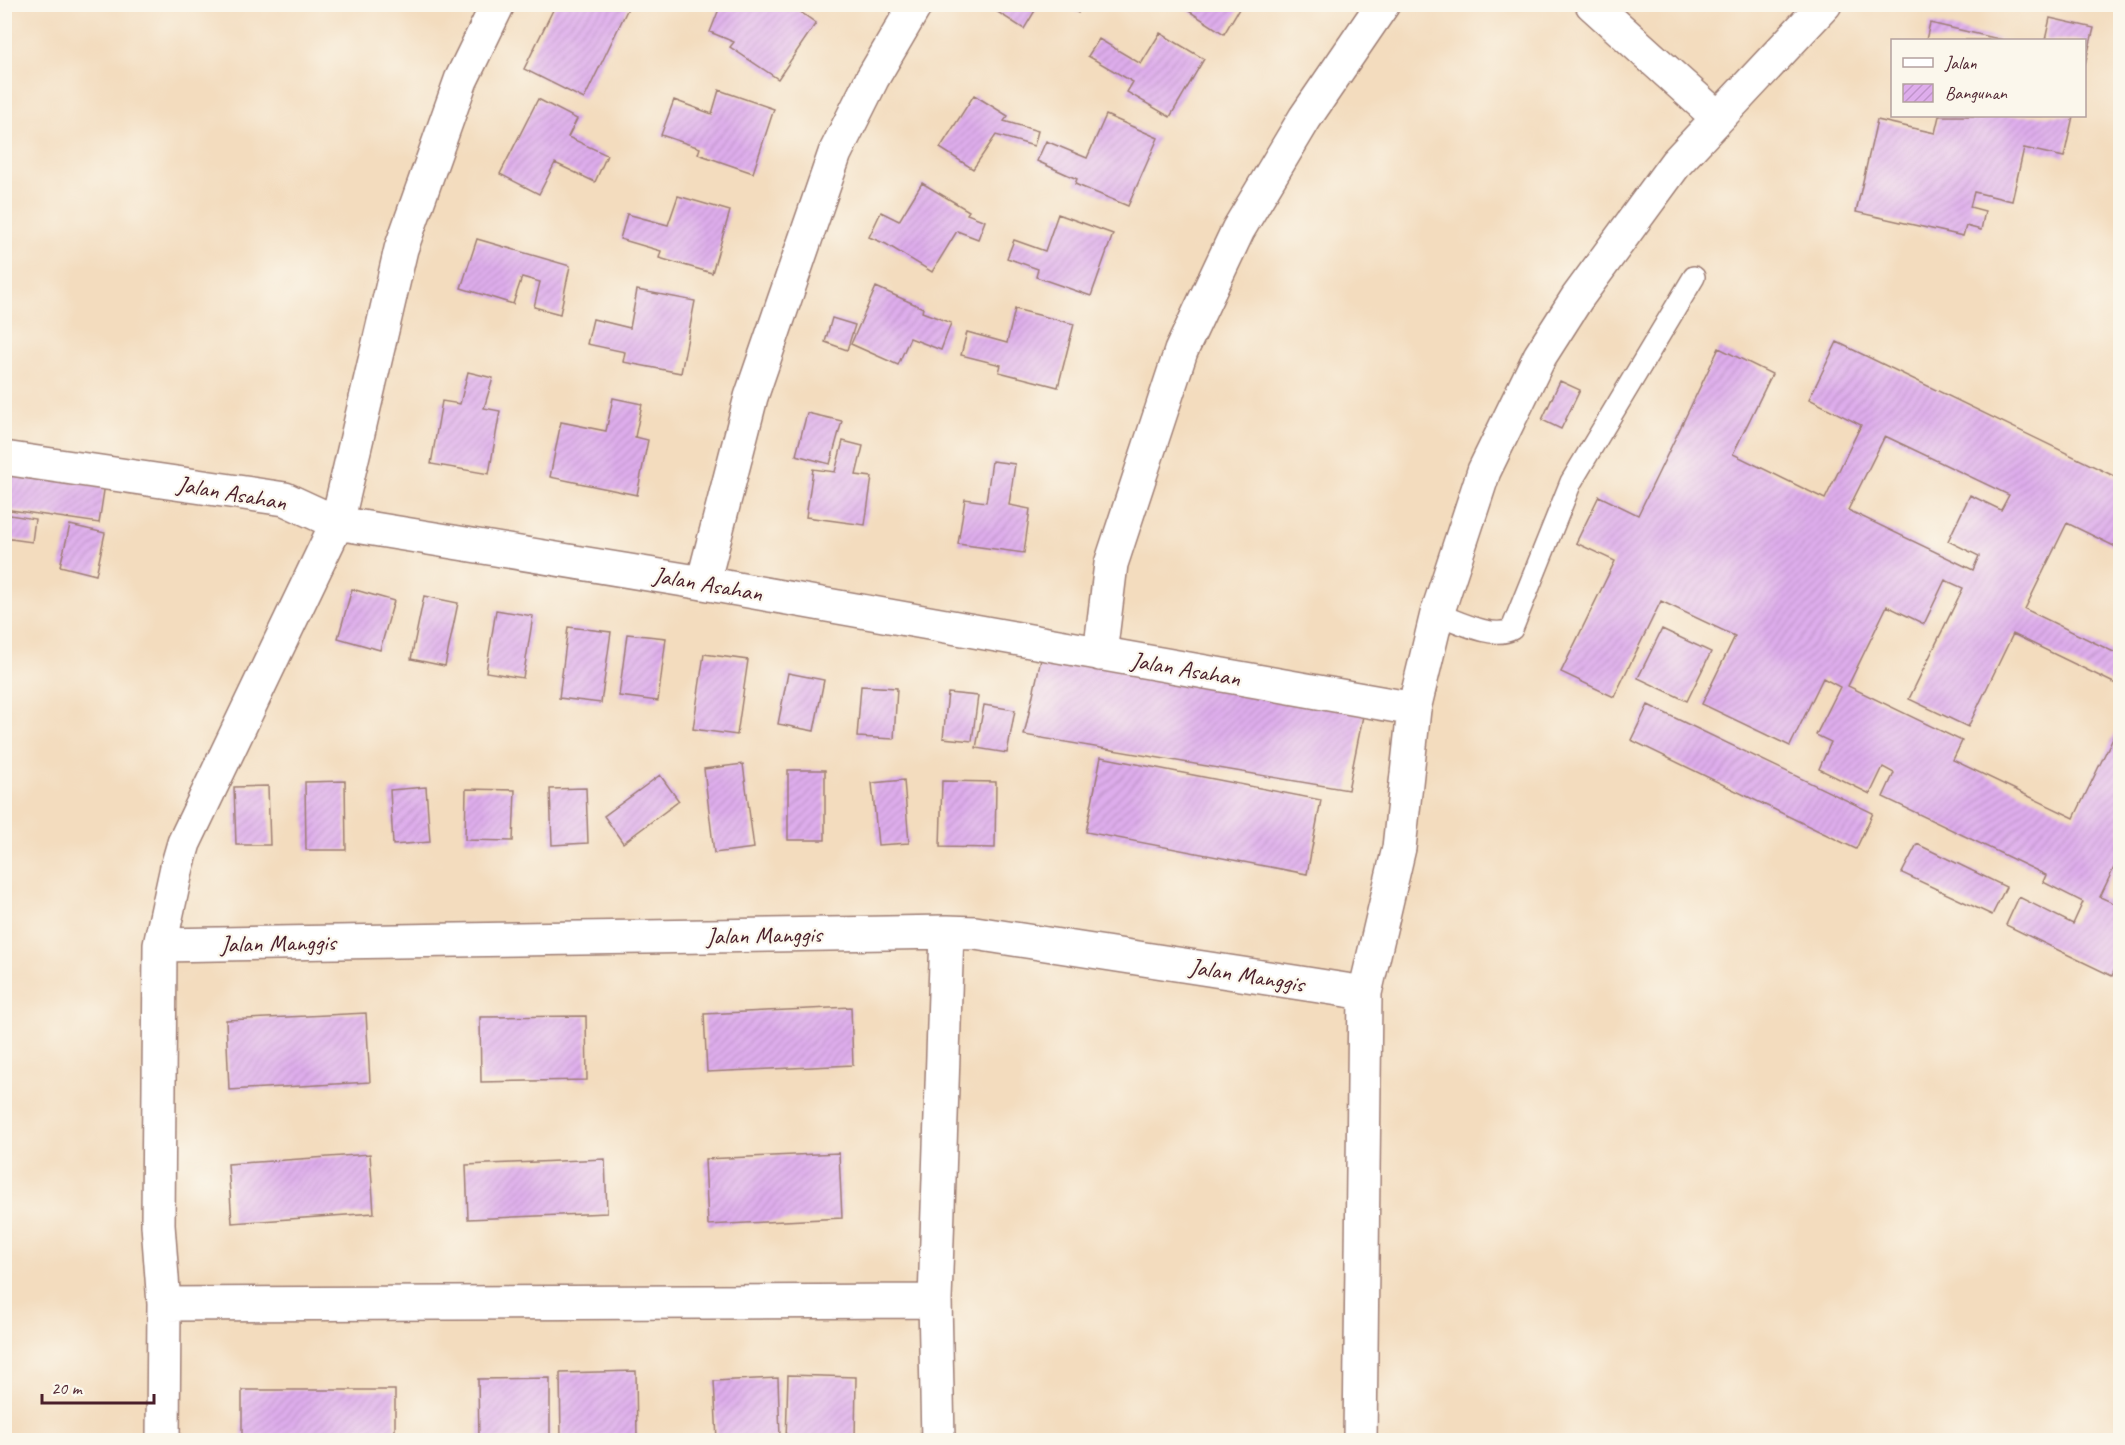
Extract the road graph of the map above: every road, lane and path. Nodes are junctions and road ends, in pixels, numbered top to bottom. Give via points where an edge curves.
1 (498, 4) edge
2 (916, 4) edge
3 (1383, 4) edge
4 (1592, 4) edge
5 (1825, 4) edge
6 (1717, 117) junction
7 (1694, 277) dead end
8 (4, 458) edge
9 (337, 524) junction
10 (703, 583) junction
11 (1437, 614) junction
12 (1100, 654) junction
13 (1414, 709) junction
14 (947, 932) junction
15 (160, 945) junction
16 (1365, 993) junction
17 (935, 1301) junction
18 (164, 1304) junction
19 (163, 1440) edge
20 (938, 1440) edge
21 (1360, 1440) edge

1 - 9 street via 461,80 401,249
2 - 10 street via 835,153 752,397
3 - 12 street via 1305,118 1238,230 1181,351 1111,564
4 - 6 street
5 - 6 street
6 - 11 street via 1641,208 1540,356 1484,471
7 - 11 lane via 1571,482 1512,629 1505,633 1490,632
8 - 9 street, Jalan Asahan via 285,499
9 - 10 street, Jalan Asahan
9 - 15 street via 184,843
10 - 12 street, Jalan Asahan
11 - 13 street
12 - 13 street, Jalan Asahan
13 - 16 street via 1399,848
14 - 15 street, Jalan Manggis
14 - 16 street, Jalan Manggis via 975,933
14 - 17 street
15 - 18 street via 158,1225
16 - 21 street
17 - 18 street
17 - 20 street
18 - 19 street

